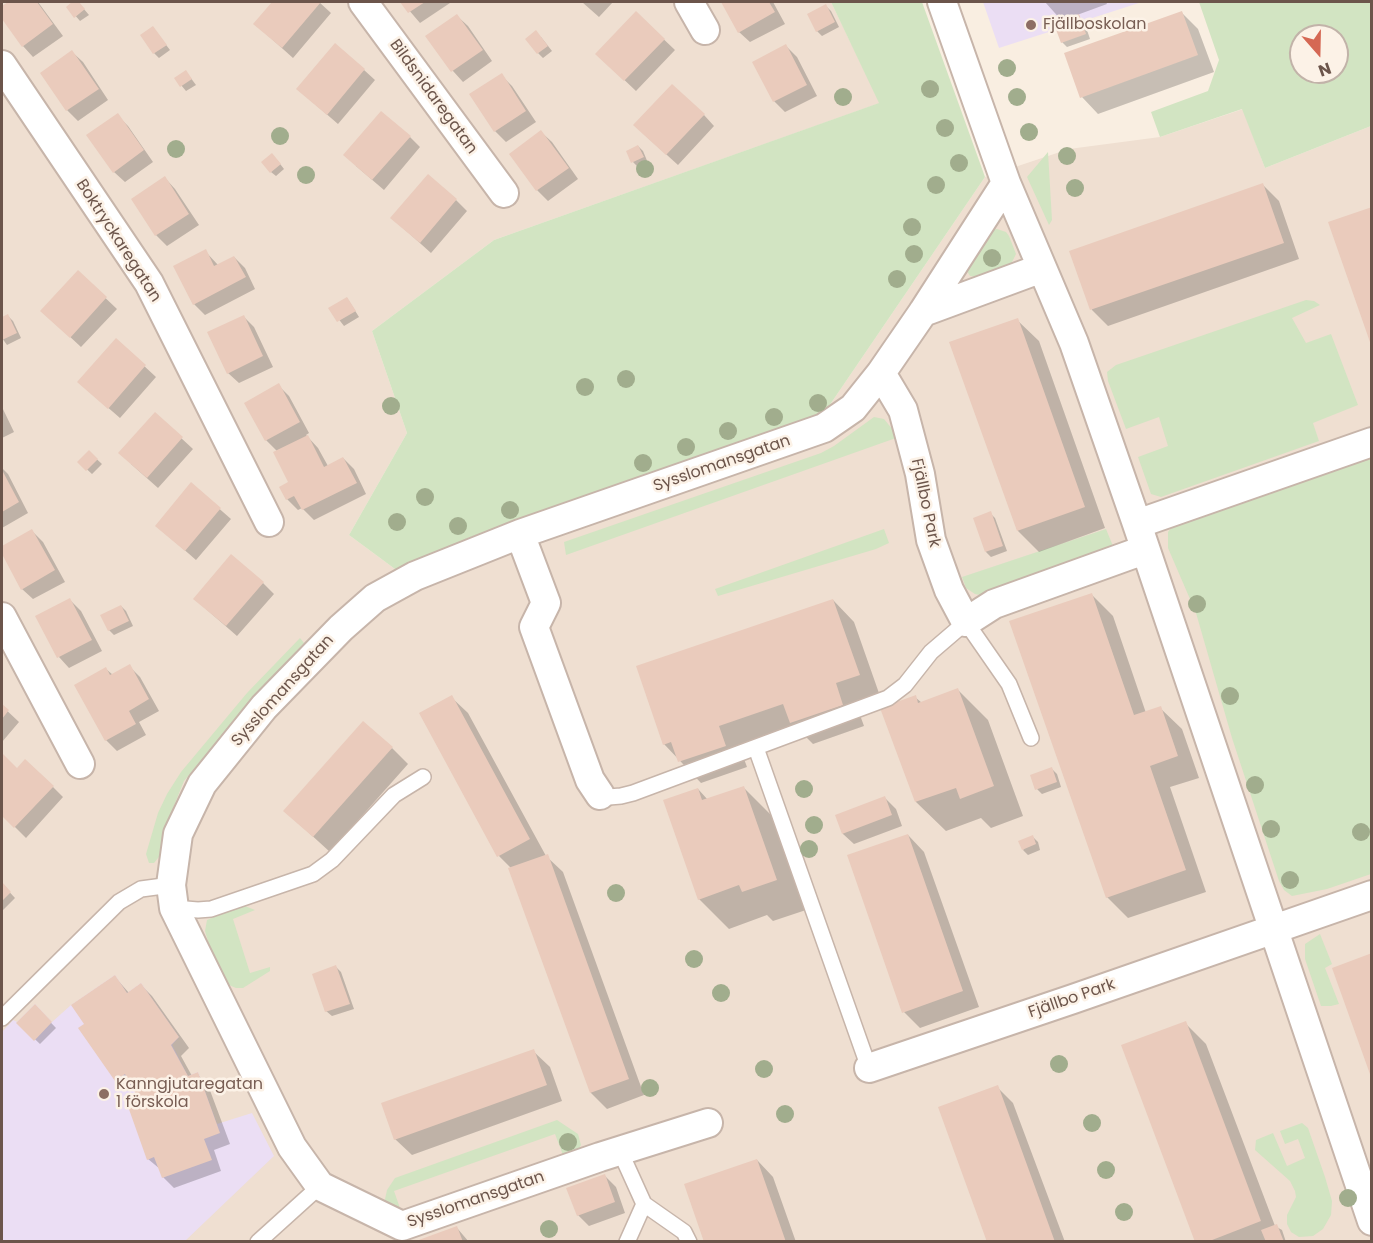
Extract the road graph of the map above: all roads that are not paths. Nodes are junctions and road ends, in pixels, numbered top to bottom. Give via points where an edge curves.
1 (363, 2) edge
2 (689, 2) edge
3 (942, 2) edge
4 (705, 30) dead end
5 (2, 65) edge
6 (1006, 183) junction
7 (504, 193) dead end
8 (1042, 268) junction
9 (923, 312) junction
10 (881, 373) junction
11 (1371, 442) edge
12 (269, 522) dead end
13 (520, 534) junction
14 (1141, 537) junction
15 (2, 617) edge
16 (966, 622) junction
17 (1030, 738) dead end
18 (756, 748) junction
19 (80, 764) dead end
20 (423, 777) dead end
21 (600, 795) joint
22 (1371, 895) edge
23 (173, 896) junction
24 (1273, 928) junction
25 (2, 1018) edge
26 (869, 1068) joint
27 (708, 1123) dead end
28 (620, 1151) junction
29 (320, 1186) junction
30 (644, 1204) junction
31 (1371, 1221) edge
32 (258, 1242) edge
33 (627, 1242) edge
34 (689, 1242) edge

1 - 7 street, Bildsnidaregatan
2 - 4 street
3 - 6 street
5 - 12 street, Boktryckaregatan via 149,283
6 - 8 street
6 - 9 street, Sysslomansgatan
8 - 9 street
8 - 14 street via 1074,344
9 - 10 street, Sysslomansgatan
10 - 13 street, Sysslomansgatan via 853,408 824,428
10 - 16 street, Fjällbo Park via 903,411 920,474 931,540 949,590
11 - 14 street
13 - 21 street via 546,603 534,627 590,780
13 - 23 street, Sysslomansgatan via 415,576 375,598 264,707 202,784 178,834
14 - 16 street via 994,604
14 - 24 street
15 - 19 street
16 - 17 lane via 1009,684
16 - 18 lane via 888,698
18 - 21 lane via 621,796
18 - 26 lane
20 - 23 lane via 394,795 332,860 313,874 211,909 198,910
22 - 24 street, Fjällbo Park
23 - 25 lane via 141,889 119,902
23 - 29 street, Sysslomansgatan via 292,1147
24 - 26 street, Fjällbo Park
24 - 31 street
27 - 28 street, Sysslomansgatan
28 - 29 street, Sysslomansgatan via 402,1226
28 - 30 lane
29 - 32 lane
30 - 33 lane
30 - 34 lane via 684,1232

